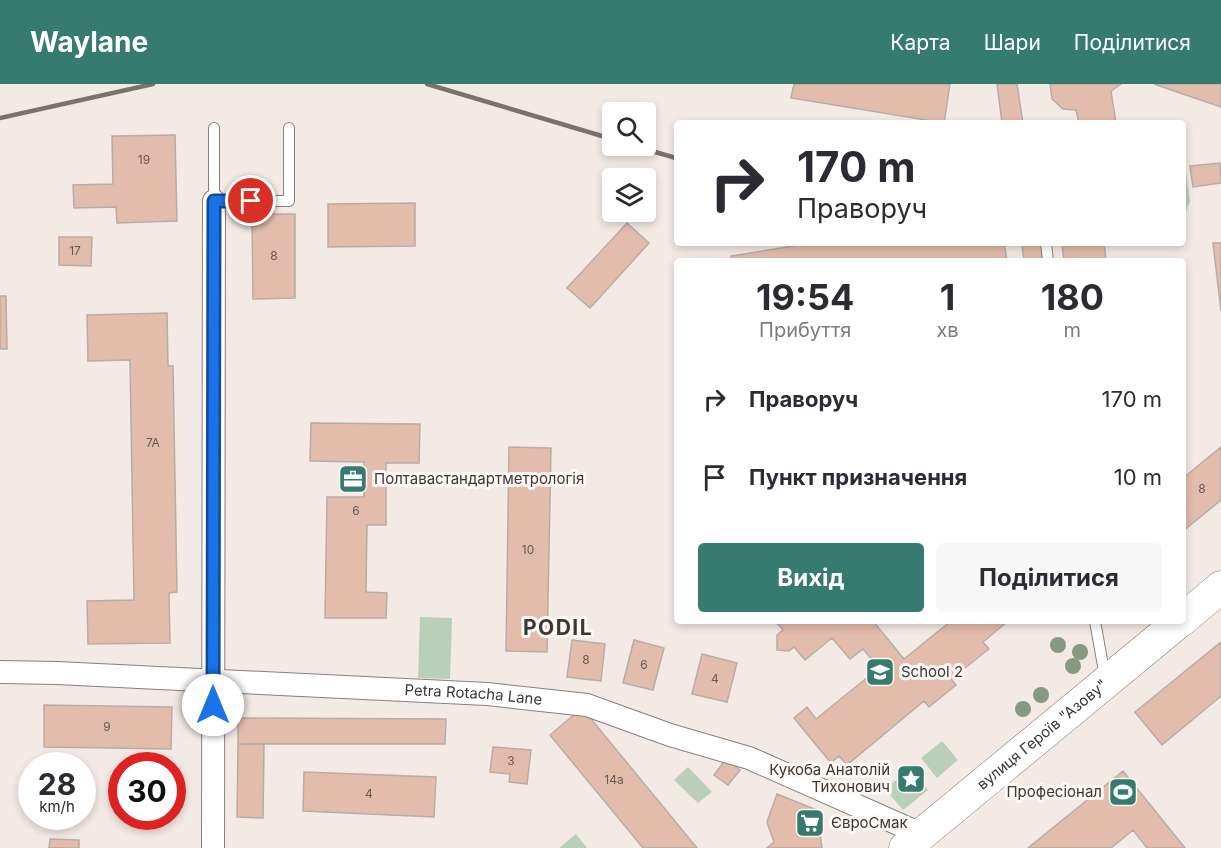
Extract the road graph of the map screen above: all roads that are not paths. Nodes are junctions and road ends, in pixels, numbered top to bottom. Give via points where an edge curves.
1 (214, 128) dead end
2 (289, 128) dead end
3 (214, 201) junction
4 (1221, 587) edge
5 (1186, 616) edge
6 (1096, 624) edge
7 (1176, 624) edge
8 (0, 672) edge
9 (213, 681) junction
10 (1106, 683) junction
11 (913, 841) edge
12 (213, 848) edge

1 - 3 lane
2 - 3 lane via 289,201
3 - 9 street
4 - 5 street, вулиця Героїв "Азову"
6 - 10 lane
7 - 10 street, вулиця Героїв "Азову"
8 - 9 street, Petra Rotacha Lane
9 - 11 street, Petra Rotacha Lane via 487,694 587,705 749,758
9 - 12 street
10 - 11 street, вулиця Героїв "Азову"

